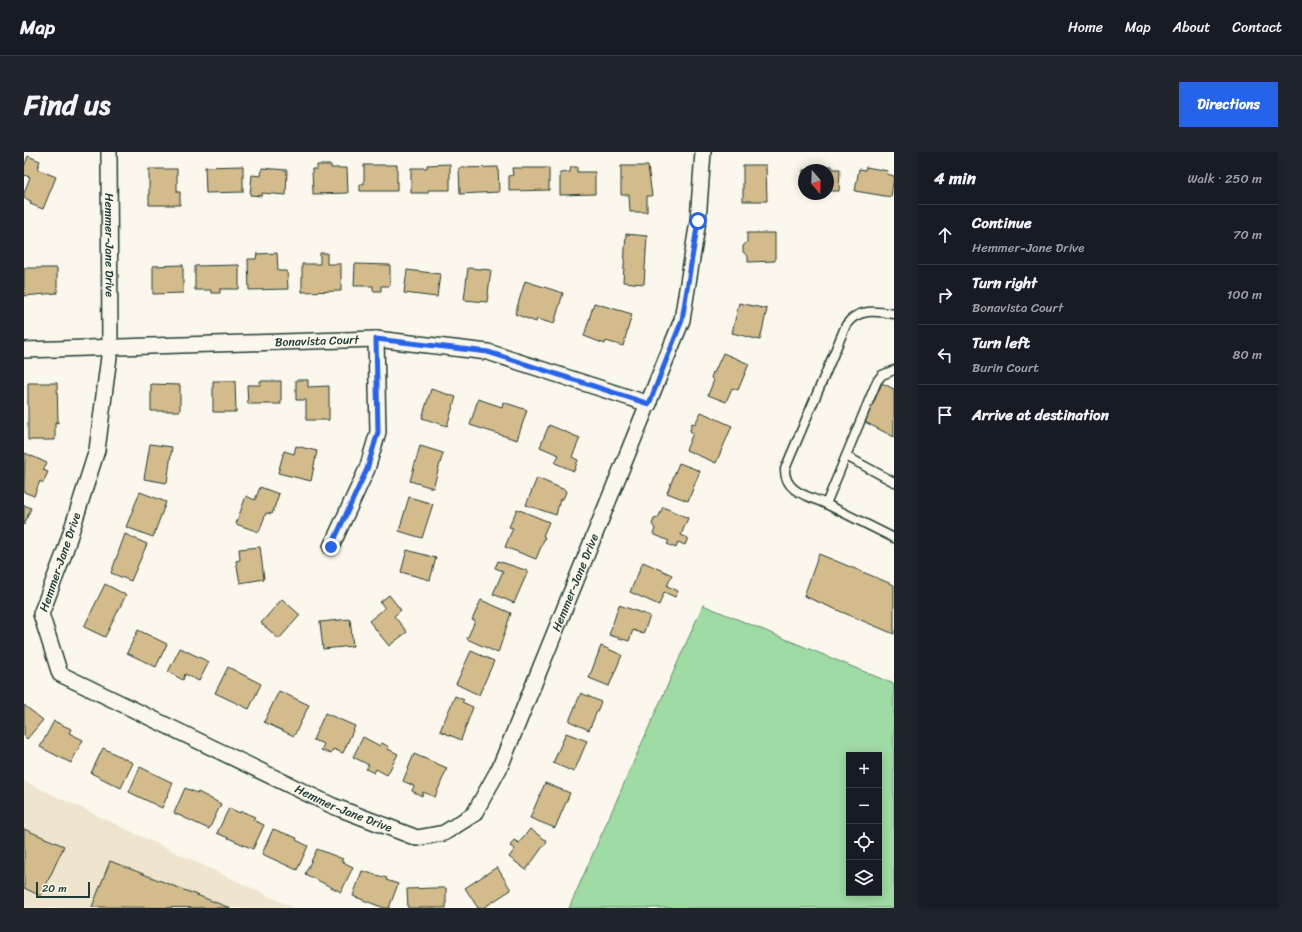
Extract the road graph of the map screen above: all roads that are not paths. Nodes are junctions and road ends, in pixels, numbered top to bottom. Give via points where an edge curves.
1 (109, 152) edge
2 (703, 152) edge
3 (894, 314) edge
4 (376, 339) junction
5 (110, 349) junction
6 (24, 350) edge
7 (894, 370) edge
8 (649, 404) junction
9 (846, 456) junction
10 (894, 482) edge
11 (826, 504) junction
12 (894, 538) edge
13 (331, 547) dead end

1 - 5 street, Hemmer-Jane Drive
2 - 8 street, Hemmer-Jane Drive via 698,221 682,320
3 - 11 lane via 874,311 864,313 852,318 846,325 785,469 788,483 794,490
4 - 5 street, Bonavista Court
4 - 8 street, Bonavista Court via 488,352
4 - 13 street via 378,432 367,469
5 - 6 street, Bonavista Court
5 - 8 street, Hemmer-Jane Drive via 97,450 64,554 41,614 60,674 333,806 417,838 444,834 474,814 500,767
7 - 9 lane via 882,375 877,381
9 - 10 lane
9 - 11 lane
11 - 12 lane

